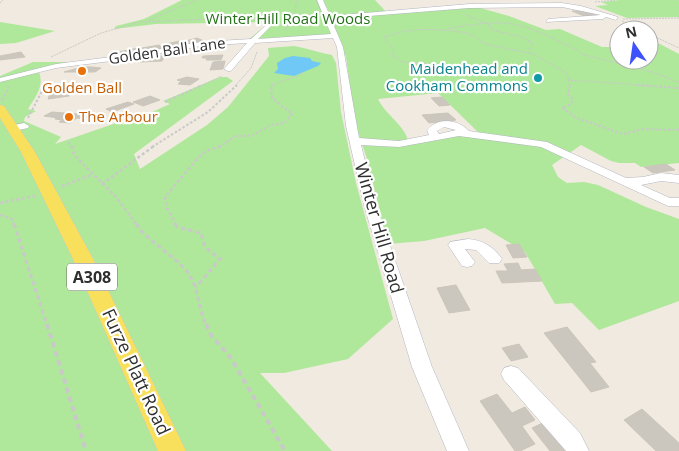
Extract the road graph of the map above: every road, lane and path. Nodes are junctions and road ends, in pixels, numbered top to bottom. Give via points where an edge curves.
1 (2, 0) edge
2 (196, 0) edge
3 (299, 0) edge
4 (320, 0) edge
5 (492, 0) edge
6 (0, 3) edge
7 (417, 4) dead end
8 (500, 5) junction
9 (382, 9) dead end
10 (432, 10) junction
11 (388, 14) junction
12 (464, 15) dead end
13 (606, 17) junction
14 (328, 18) junction
15 (616, 18) junction
16 (679, 18) edge
17 (292, 19) junction
18 (299, 19) junction
19 (274, 20) junction
20 (620, 20) edge
21 (148, 21) junction
22 (548, 21) dead end
23 (490, 25) junction
24 (446, 30) junction
25 (281, 33) dead end
26 (336, 36) junction
27 (659, 39) edge
28 (256, 40) junction
29 (679, 48) edge
30 (62, 52) dead end
31 (529, 53) junction
32 (449, 68) dead end
33 (228, 69) joint
34 (304, 72) dead end
35 (16, 76) junction
36 (0, 80) edge
37 (568, 80) junction
38 (679, 82) edge
39 (679, 88) edge
40 (42, 90) dead end
41 (165, 102) dead end
42 (0, 103) edge
43 (0, 109) edge
44 (19, 127) junction
45 (679, 128) edge
46 (355, 141) junction
47 (68, 142) dead end
48 (679, 179) edge
49 (619, 180) junction
50 (102, 184) junction
51 (679, 202) edge
52 (0, 215) edge
53 (494, 259) dead end
54 (467, 262) dead end
55 (196, 288) junction
56 (511, 374) dead end
57 (86, 451) edge
58 (172, 451) edge
59 (285, 451) edge
60 (458, 451) edge
61 (578, 451) edge

1 - 6 path
2 - 21 path
3 - 17 path
4 - 14 street, Winter Hill Road
5 - 8 street
7 - 10 street
8 - 10 street
8 - 13 street via 562,5
9 - 11 street
10 - 11 street
11 - 14 street
12 - 23 path
13 - 15 street
13 - 22 street
14 - 18 path
14 - 26 street, Winter Hill Road
15 - 16 path
15 - 20 path
17 - 18 path
17 - 19 path
18 - 25 path via 300,22 291,24
19 - 21 path
19 - 28 street
21 - 30 path via 101,33
23 - 24 path via 454,26
23 - 31 path via 490,30 519,36 533,43
23 - 38 path via 514,24 533,29 581,54
24 - 31 path via 472,35 485,44
24 - 32 path via 426,28 383,37 394,50 392,55 403,62
26 - 28 street, Golden Ball Lane
26 - 46 street, Winter Hill Road via 343,58
27 - 29 path
28 - 33 street
28 - 35 street, Golden Ball Lane via 201,44 56,66
28 - 50 path via 255,50 258,53 251,68 213,108 141,154
31 - 37 path via 567,73
33 - 41 path via 220,79
34 - 55 path via 295,80 280,81 271,86 272,98 292,114 284,123 271,125 251,136 236,136 206,152 165,197 177,227 201,233 205,248 220,259
35 - 36 street, Golden Ball Lane
35 - 42 path
37 - 39 path
37 - 45 path via 568,94 573,100 562,108 577,118 623,134 644,129
40 - 44 path
43 - 44 main road, Furze Platt Road / A308
44 - 58 main road, Furze Platt Road / A308 via 28,152 83,259
46 - 49 street via 399,144 464,134 544,144
46 - 60 street, Winter Hill Road via 370,205 422,367
47 - 50 path via 74,155
48 - 49 street
49 - 51 street via 668,202
50 - 55 path via 116,197 143,234 185,269
52 - 57 path via 12,219 26,256
53 - 54 street via 483,247 454,245
55 - 59 path via 201,314 211,334 231,358
56 - 61 lane

